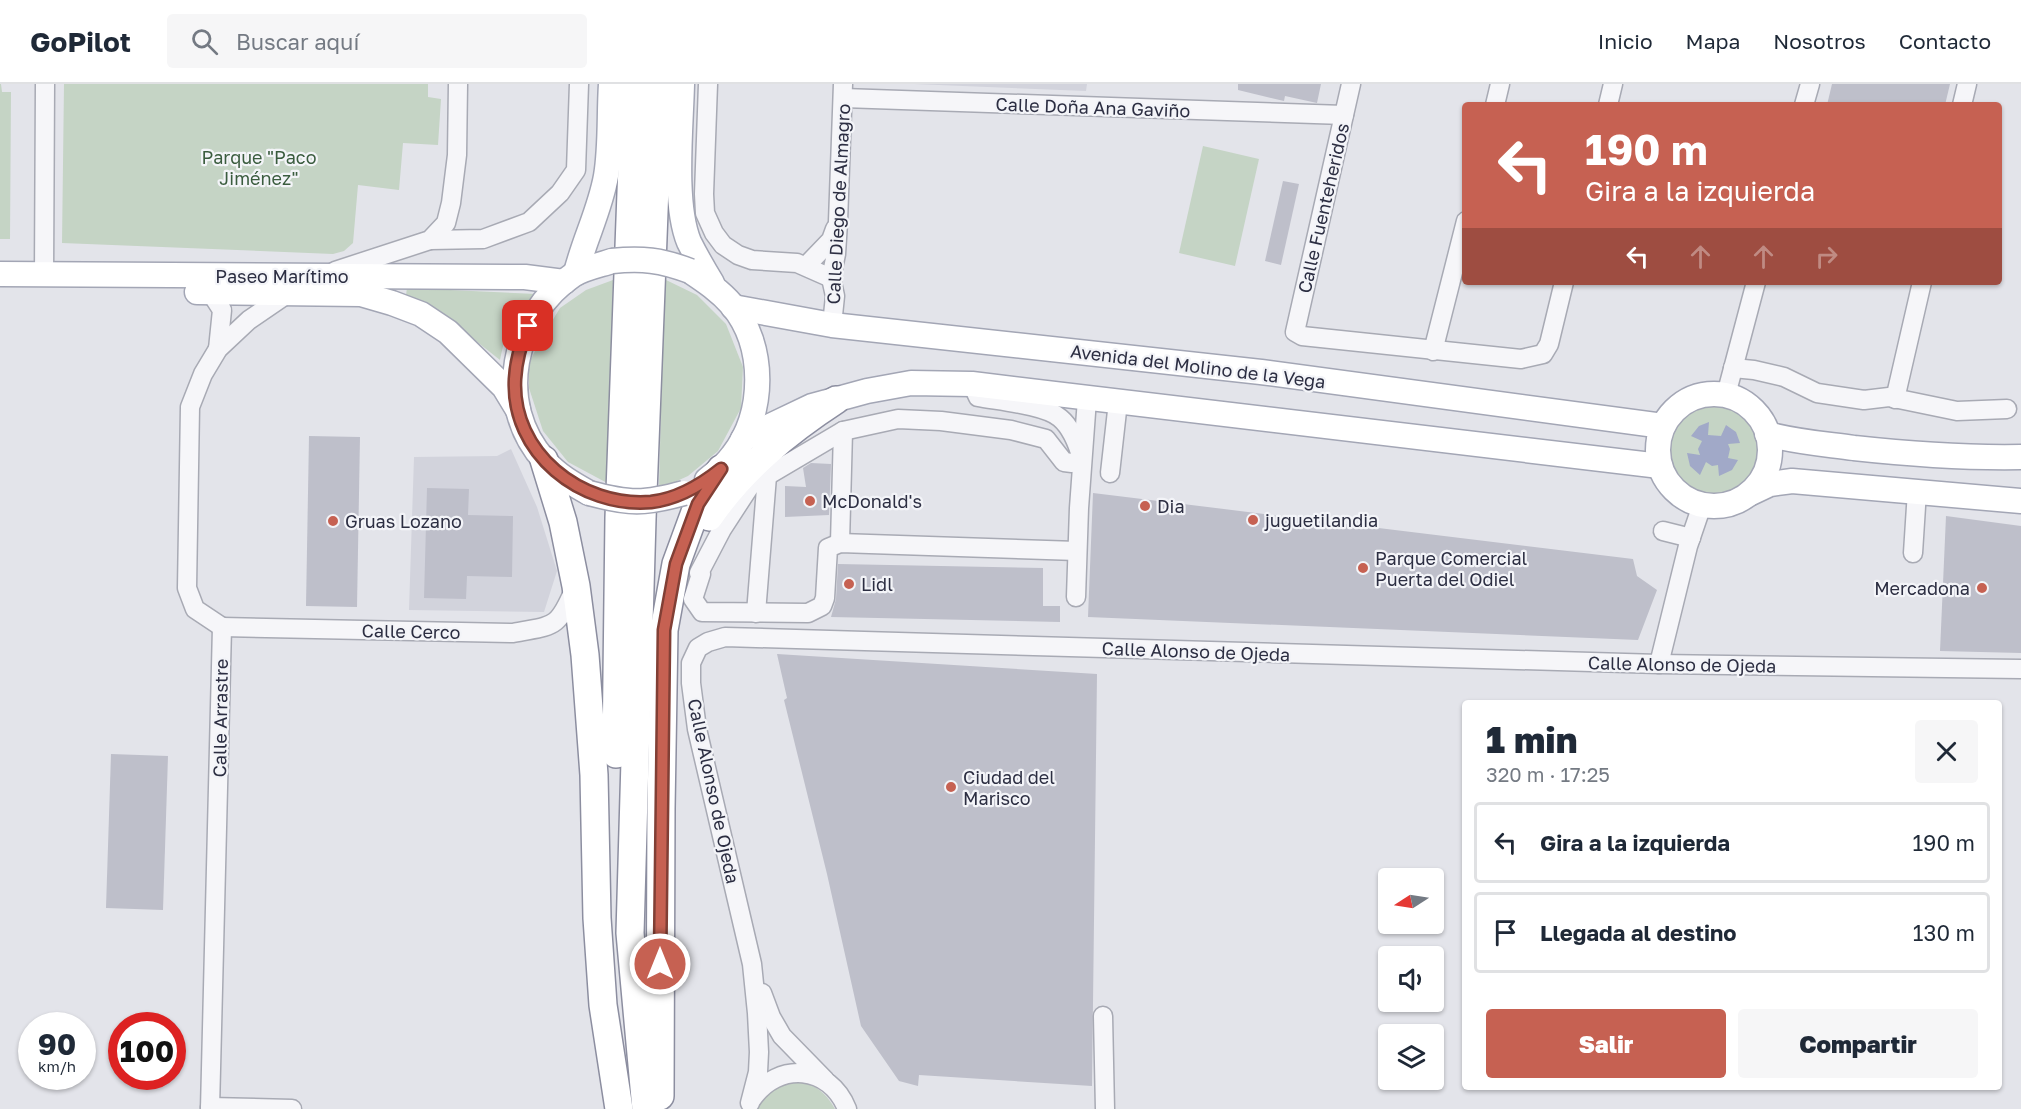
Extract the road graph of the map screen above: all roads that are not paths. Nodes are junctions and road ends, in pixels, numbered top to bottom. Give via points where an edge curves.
1 (45, 84) edge
2 (458, 84) edge
3 (579, 84) edge
4 (611, 84) edge
5 (635, 84) edge
6 (659, 84) edge
7 (682, 84) edge
8 (708, 84) edge
9 (1351, 84) edge
10 (1500, 84) edge
11 (1613, 84) edge
12 (1810, 84) edge
13 (1967, 84) edge
14 (843, 91) edge
15 (1496, 102) edge
16 (1609, 102) edge
17 (1805, 102) edge
18 (1963, 102) edge
19 (1344, 116) junction
20 (838, 222) junction
21 (1462, 237) edge
22 (430, 240) junction
23 (806, 266) junction
24 (0, 274) edge
25 (44, 275) junction
26 (316, 277) junction
27 (570, 278) junction
28 (831, 278) junction
29 (713, 285) junction
30 (1563, 285) edge
31 (1755, 285) edge
32 (1921, 285) edge
33 (0, 289) edge
34 (212, 292) junction
35 (287, 294) junction
36 (733, 307) junction
37 (832, 325) junction
38 (218, 349) junction
39 (1433, 351) junction
40 (1733, 368) junction
41 (972, 384) junction
42 (1726, 395) junction
43 (1087, 399) junction
44 (1895, 399) junction
45 (836, 400) junction
46 (1118, 402) junction
47 (2007, 409) dead end
48 (518, 410) junction
49 (1663, 426) junction
50 (843, 431) junction
51 (1767, 434) junction
52 (743, 439) junction
53 (2021, 457) edge
54 (544, 460) junction
55 (1073, 461) junction
56 (1660, 466) junction
57 (721, 469) junction
58 (1110, 473) dead end
59 (767, 476) junction
60 (1917, 491) junction
61 (1751, 492) junction
62 (2021, 501) edge
63 (1702, 505) junction
64 (1662, 531) dead end
65 (1691, 538) junction
66 (840, 543) junction
67 (1077, 551) junction
68 (1913, 553) dead end
69 (676, 564) junction
70 (576, 586) junction
71 (1076, 597) dead end
72 (756, 612) junction
73 (222, 627) junction
74 (1659, 664) junction
75 (2021, 669) edge
76 (752, 964) junction
77 (1103, 1016) dead end
78 (825, 1080) junction
79 (749, 1106) edge
80 (849, 1106) edge
81 (210, 1108) edge
82 (292, 1109) edge
83 (619, 1109) edge
84 (629, 1109) edge
85 (646, 1109) edge
86 (661, 1109) edge
87 (1105, 1109) edge

1 - 25 street
2 - 22 street via 457,155 451,203 446,223
3 - 22 street via 576,170 560,193 529,222 483,239
4 - 27 main road via 606,176 595,220
5 - 84 highway via 618,576 614,857
6 - 85 highway via 630,933
7 - 29 main road via 681,213 689,241
8 - 23 street via 704,194 708,223 723,245 738,255 752,261
9 - 19 street, Calle Fuenteheridos
10 - 15 street
11 - 16 street
12 - 17 street
13 - 18 street
14 - 19 street, Calle Doña Ana Gaviño
14 - 20 street, Calle Diego de Almagro
19 - 39 street, Calle Fuenteheridos via 1295,332 1302,336
20 - 23 street via 831,240
20 - 28 street, Calle Diego de Almagro
21 - 39 street
22 - 26 street
23 - 28 street
24 - 25 main road, Paseo Marítimo
25 - 26 main road, Paseo Marítimo
26 - 27 main road, Paseo Marítimo
27 - 29 main road, bridge via 612,261 639,258 690,271
27 - 48 main road via 543,302 524,335 515,381
28 - 37 street, Calle Diego de Almagro via 835,296
29 - 36 main road
30 - 39 street via 1543,354 1521,359
31 - 40 street
32 - 44 street
33 - 34 main road, Paseo Marítimo
34 - 35 main road, Paseo Marítimo
34 - 38 street via 222,310
35 - 38 street via 249,320
35 - 48 main road, Paseo Marítimo via 361,294 420,314 448,332 504,387
36 - 37 main road, Avenida del Molino de la Vega
36 - 52 main road via 750,338 758,372 755,407
37 - 49 main road, Avenida del Molino de la Vega via 1261,372
38 - 73 street via 190,407 187,588 195,609
40 - 42 street
40 - 44 street via 1784,378 1817,393 1864,400
41 - 43 main road
41 - 45 main road via 911,383
41 - 55 street via 978,397 1045,410 1061,418 1077,442
42 - 49 main road via 1707,394 1688,400 1672,412
42 - 51 main road via 1744,403 1758,416
43 - 46 main road
43 - 55 street
44 - 47 street via 1957,411
45 - 52 main road via 812,406
45 - 69 highway via 800,423 753,464 724,496
46 - 56 main road
46 - 58 street
48 - 54 main road via 528,436
49 - 56 main road via 1658,447
50 - 55 street via 898,419 1011,430 1047,439
50 - 59 street
50 - 66 street
51 - 53 main road via 1790,441 1876,450
51 - 61 main road via 1770,453 1765,474
52 - 57 main road
54 - 57 main road, bridge via 564,479 589,493 620,502 653,502 684,493
54 - 70 highway via 563,522
55 - 67 street
56 - 63 main road via 1676,491
57 - 69 highway via 698,504
59 - 72 street
59 - 72 street via 750,486 722,529 699,573 693,599 702,612
60 - 61 main road via 1792,481
60 - 62 main road
60 - 68 street
61 - 63 main road via 1718,506
63 - 65 street
64 - 65 street
65 - 74 street
66 - 67 street
66 - 72 street via 828,548 822,606 808,613
67 - 71 street
69 - 86 highway via 664,630
70 - 73 street, Calle Cerco via 564,614 551,626 513,633
70 - 83 highway via 590,703 603,1005
73 - 81 street, Calle Arrastre
74 - 75 street, Calle Alonso de Ojeda
74 - 76 street, Calle Alonso de Ojeda via 725,637 708,642 698,648 691,663 697,729
76 - 78 street, Calle Alonso de Ojeda via 782,1036
76 - 79 street, Calle Alonso de Ojeda via 759,1052
77 - 87 street
78 - 79 street via 808,1073 774,1078 760,1089
78 - 80 street, Calle Alonso de Ojeda
81 - 82 street

